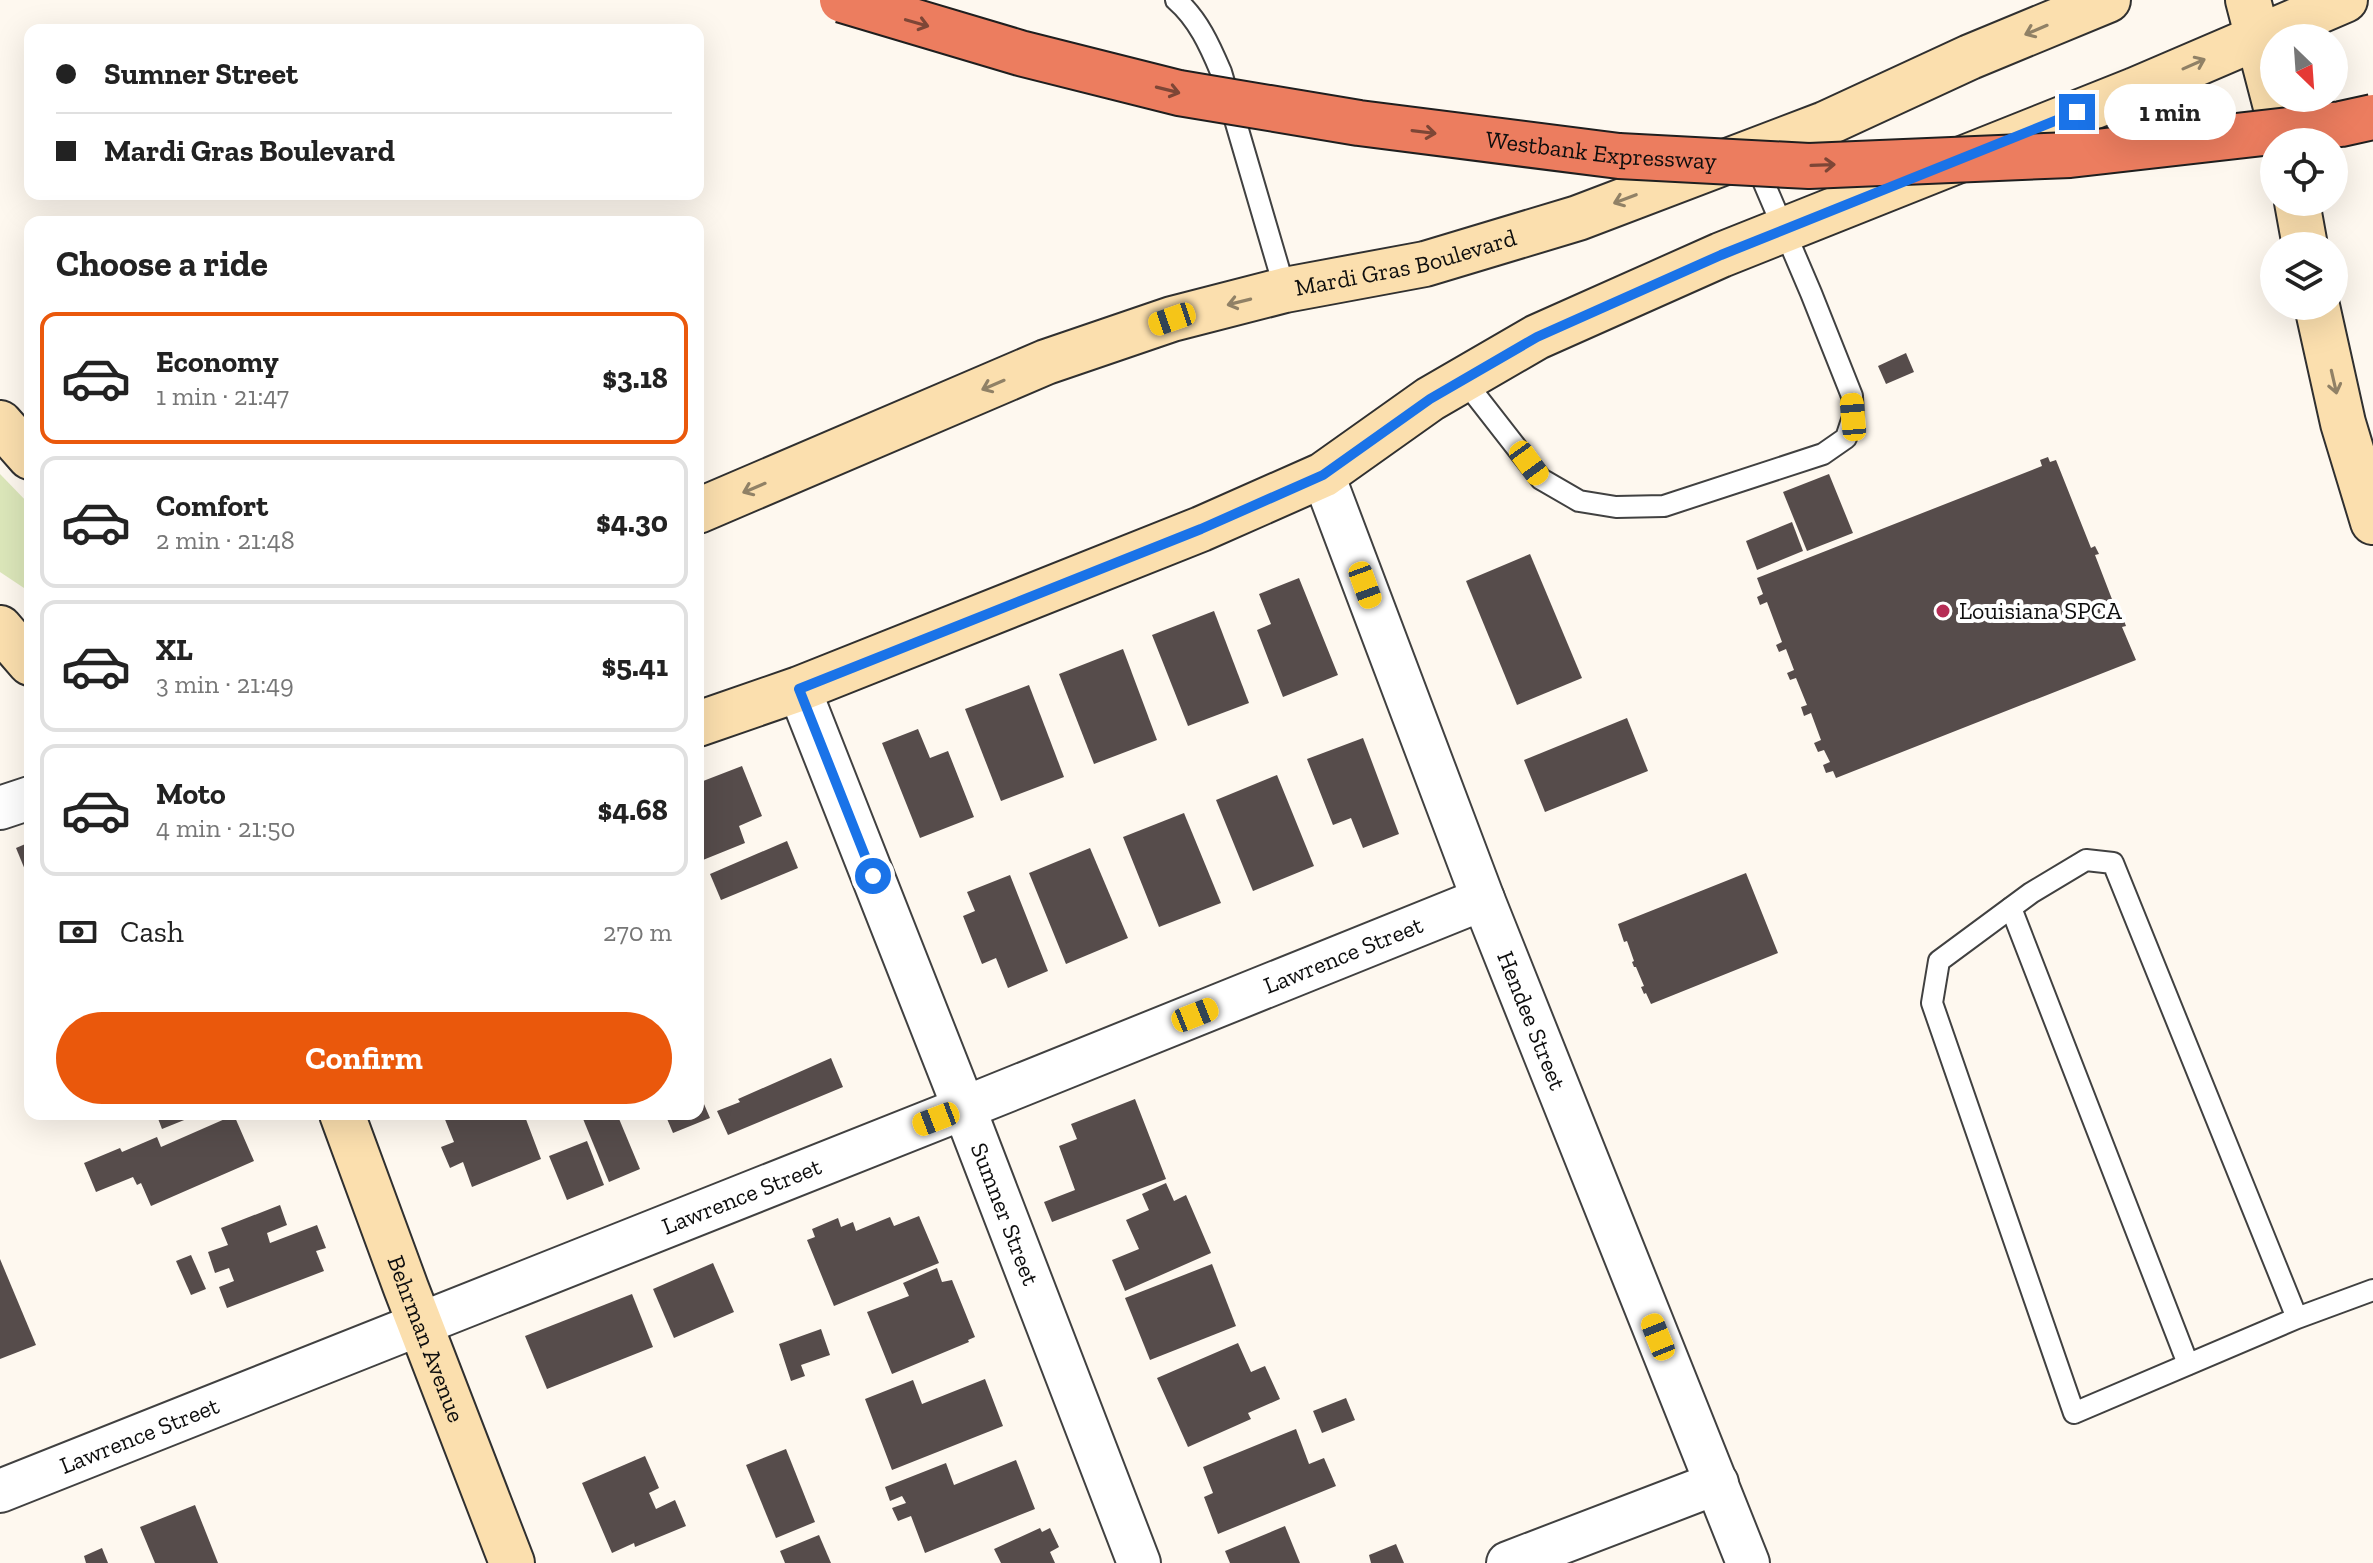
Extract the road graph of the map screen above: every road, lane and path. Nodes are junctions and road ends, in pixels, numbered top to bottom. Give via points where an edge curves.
1 (842, 0) edge
2 (1176, 0) edge
3 (2108, 0) edge
4 (2345, 0) edge
5 (2253, 18) edge
6 (2373, 117) edge
7 (2281, 128) edge
8 (1750, 152) junction
9 (1784, 229) junction
10 (1285, 290) junction
11 (2320, 320) edge
12 (1463, 379) junction
13 (0, 423) edge
14 (24, 450) edge
15 (1323, 475) junction
16 (704, 508) edge
17 (2373, 522) edge
18 (0, 609) edge
19 (24, 623) edge
20 (0, 628) edge
21 (24, 656) edge
22 (799, 689) junction
23 (704, 722) edge
24 (24, 800) edge
25 (0, 808) edge
26 (1483, 899) junction
27 (2011, 908) junction
28 (964, 1108) junction
29 (344, 1120) edge
30 (2373, 1290) edge
31 (2297, 1318) junction
32 (419, 1323) junction
33 (2188, 1364) junction
34 (1717, 1483) junction
35 (0, 1491) edge
36 (512, 1563) edge
37 (1139, 1563) edge
38 (1508, 1563) edge
39 (1748, 1563) edge

1 -> 6 highway, Westbank Expressway, bridge via 1179,93 1359,123 1619,156 1809,166 2070,155
2 - 10 lane via 1209,42 1221,72
3 -> 8 street, Mardi Gras Boulevard
4 - 5 street
5 - 7 street
9 -> 5 street via 2135,90
8 - 9 lane
8 -> 10 street, Mardi Gras Boulevard via 1578,218 1425,264
9 - 12 street via 1537,337
9 - 12 lane via 1852,396 1846,438 1823,454 1664,506 1579,501 1541,479
10 -> 16 street, Mardi Gras Boulevard via 1172,319 1046,362
11 -> 17 street
12 - 15 street
13 - 14 street
15 - 22 street
15 - 26 street, Hendee Street
18 - 19 street
20 - 21 street
22 - 23 street
22 - 28 street, Sumner Street
24 - 25 street
26 - 28 street, Lawrence Street
26 - 34 street, Hendee Street
27 - 31 lane via 2086,860 2113,863
27 - 33 lane
27 - 33 lane via 1939,961 1932,1003 2074,1413
28 - 32 street, Lawrence Street
28 - 37 street, Sumner Street
29 - 32 street, Behrman Avenue
30 - 31 lane
31 - 33 lane
32 - 35 street, Lawrence Street
32 - 36 street, Behrman Avenue
34 - 38 street
34 - 39 street, Hendee Street

